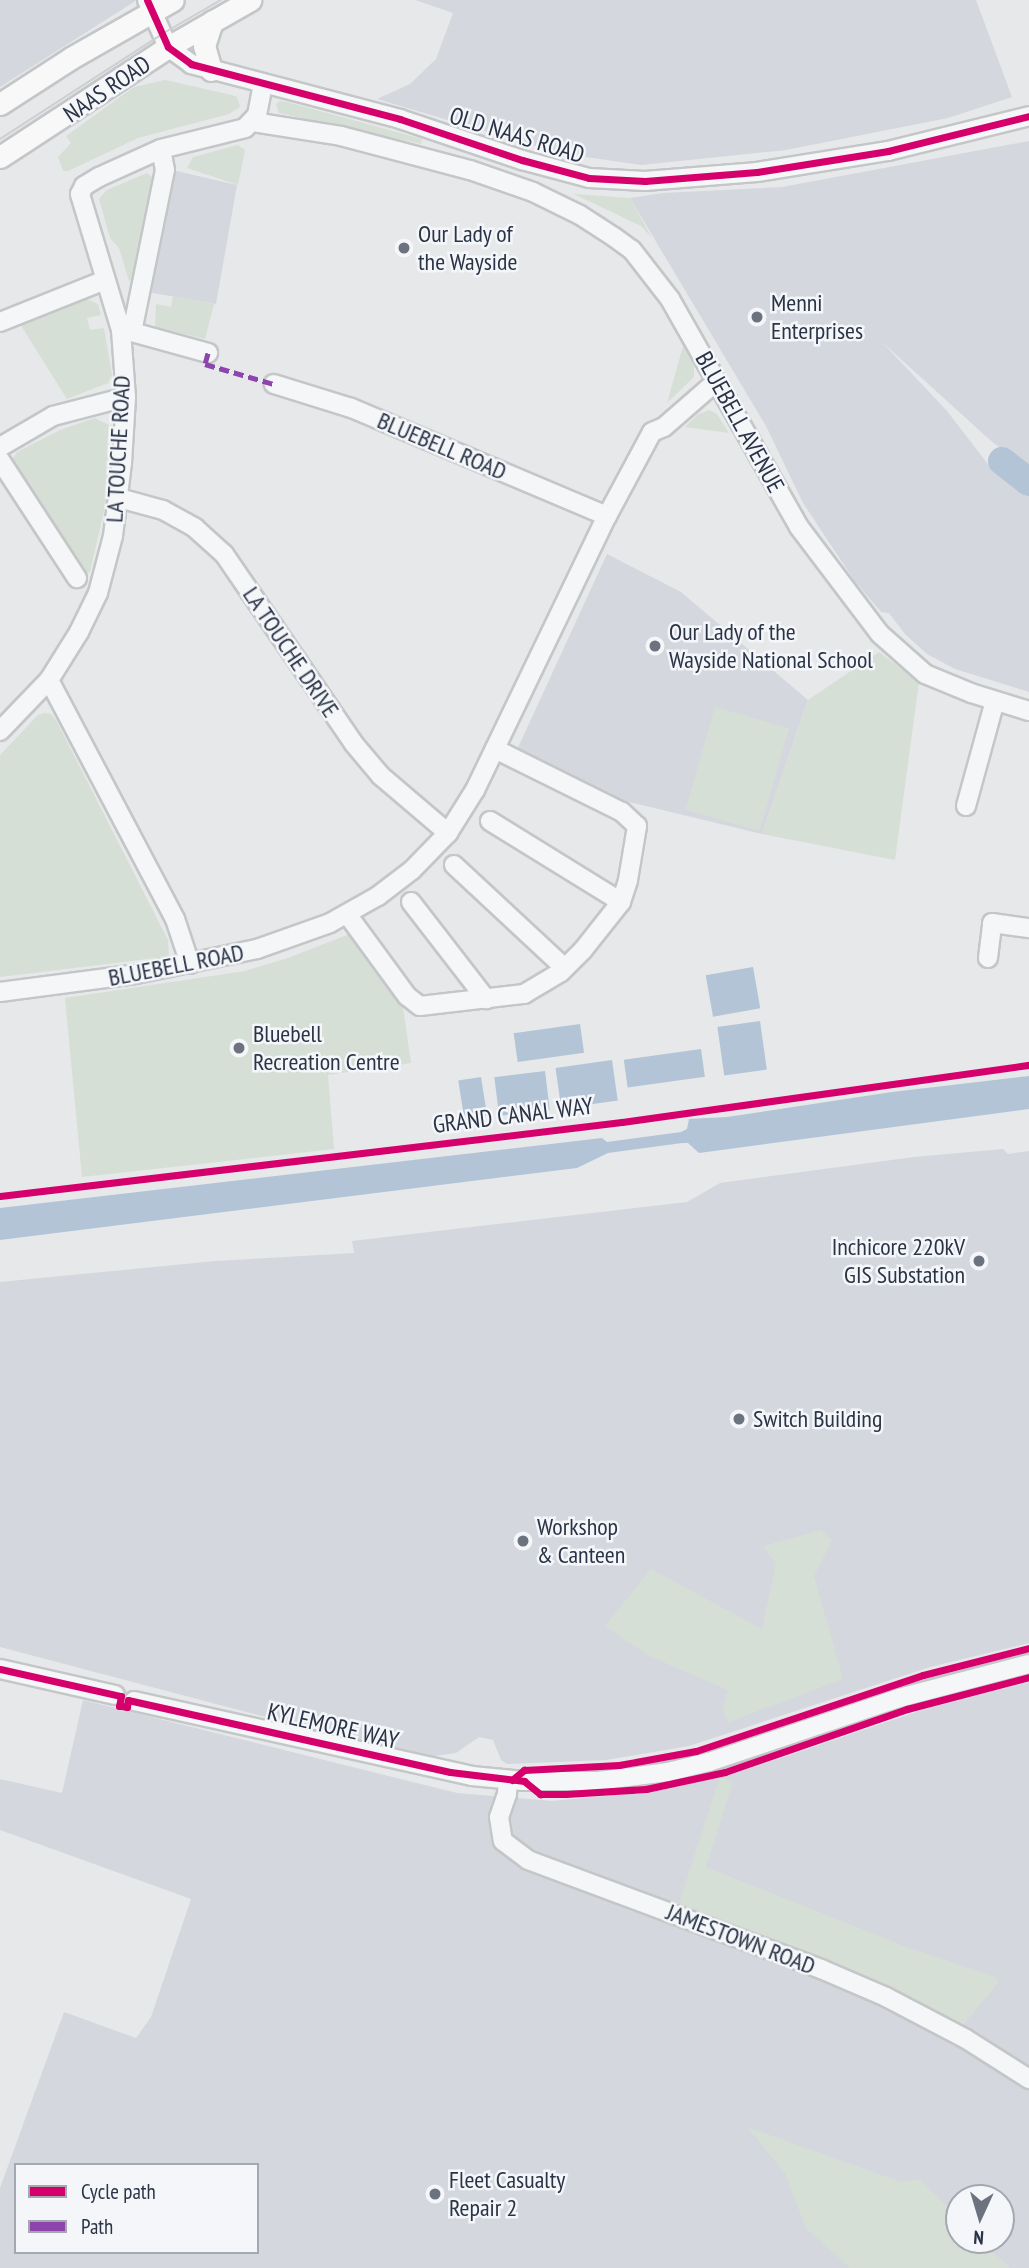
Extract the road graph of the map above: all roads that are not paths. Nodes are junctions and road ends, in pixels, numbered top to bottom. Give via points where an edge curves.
1 (173, 0) edge
2 (250, 0) edge
3 (149, 5) edge
4 (212, 21) junction
5 (168, 47) junction
6 (211, 70) junction
7 (263, 85) junction
8 (0, 104) edge
9 (1029, 116) edge
10 (253, 122) junction
11 (441, 132) junction
12 (161, 149) junction
13 (0, 157) edge
14 (432, 158) junction
15 (84, 186) joint
16 (105, 281) junction
17 (0, 322) edge
18 (126, 331) junction
19 (208, 353) dead end
20 (717, 382) junction
21 (274, 384) dead end
22 (126, 397) junction
23 (0, 447) edge
24 (0, 460) edge
25 (119, 498) junction
26 (607, 516) junction
27 (77, 578) dead end
28 (49, 680) junction
29 (995, 701) junction
30 (1029, 711) edge
31 (0, 731) edge
32 (495, 749) junction
33 (966, 806) dead end
34 (490, 821) dead end
35 (448, 833) junction
36 (454, 865) dead end
37 (411, 902) dead end
38 (621, 902) junction
39 (347, 914) junction
40 (1029, 928) edge
41 (988, 958) dead end
42 (190, 964) junction
43 (565, 968) junction
44 (0, 992) edge
45 (486, 999) junction
46 (1029, 1664) edge
47 (0, 1669) edge
48 (116, 1695) dead end
49 (134, 1701) dead end
50 (508, 1780) junction
51 (1029, 2079) edge

1 - 3 main road, NAAS ROAD
2 - 4 main road, NAAS ROAD
3 - 5 street
3 - 8 main road, NAAS ROAD
4 - 5 main road, NAAS ROAD
4 - 6 main road via 204,46
5 - 6 street, OLD NAAS ROAD via 191,64
5 - 13 main road, NAAS ROAD
6 - 7 street, OLD NAAS ROAD
7 - 10 street
7 - 11 street, OLD NAAS ROAD
9 - 11 street, OLD NAAS ROAD via 888,151 757,172 645,181 568,174
10 - 12 street, BLUEBELL AVENUE via 245,128
10 - 14 street, BLUEBELL AVENUE via 341,136
11 - 14 street
12 - 15 street, BLUEBELL AVENUE
12 - 18 street, LA TOUCHE ROAD via 164,177
14 - 20 street, BLUEBELL AVENUE via 533,192 623,243 670,299
15 - 16 street, LA TOUCHE ROAD via 80,194
16 - 17 street
16 - 18 street, LA TOUCHE ROAD
18 - 19 street
18 - 22 street, LA TOUCHE ROAD
20 - 26 street, BLUEBELL ROAD via 652,432
20 - 29 street, BLUEBELL AVENUE via 799,527 873,626 925,674
21 - 26 street, BLUEBELL ROAD via 351,408
22 - 23 street via 53,416
22 - 25 street, LA TOUCHE ROAD
24 - 27 street
25 - 28 street, LA TOUCHE ROAD via 98,593
25 - 35 street, LA TOUCHE DRIVE via 163,510 195,528 224,554 354,744 381,776
26 - 32 street, BLUEBELL ROAD
28 - 31 street, LA TOUCHE ROAD
28 - 42 street via 175,919
29 - 30 street, BLUEBELL AVENUE
29 - 33 street
32 - 35 street, BLUEBELL ROAD
32 - 38 street via 632,819 637,835
34 - 38 street
35 - 39 street, BLUEBELL ROAD via 412,870
36 - 43 street
37 - 45 street
38 - 43 street
39 - 42 street, BLUEBELL ROAD via 257,949
39 - 45 street via 415,1004
40 - 41 street via 992,923
42 - 44 street, BLUEBELL ROAD
43 - 45 street via 524,994
46 - 50 street, KYLEMORE WAY via 899,1698 668,1772 598,1780
47 - 48 street
49 - 50 street, KYLEMORE WAY via 450,1772
50 - 51 street, JAMESTOWN ROAD via 499,1817 503,1841 528,1860 853,1983 966,2039

